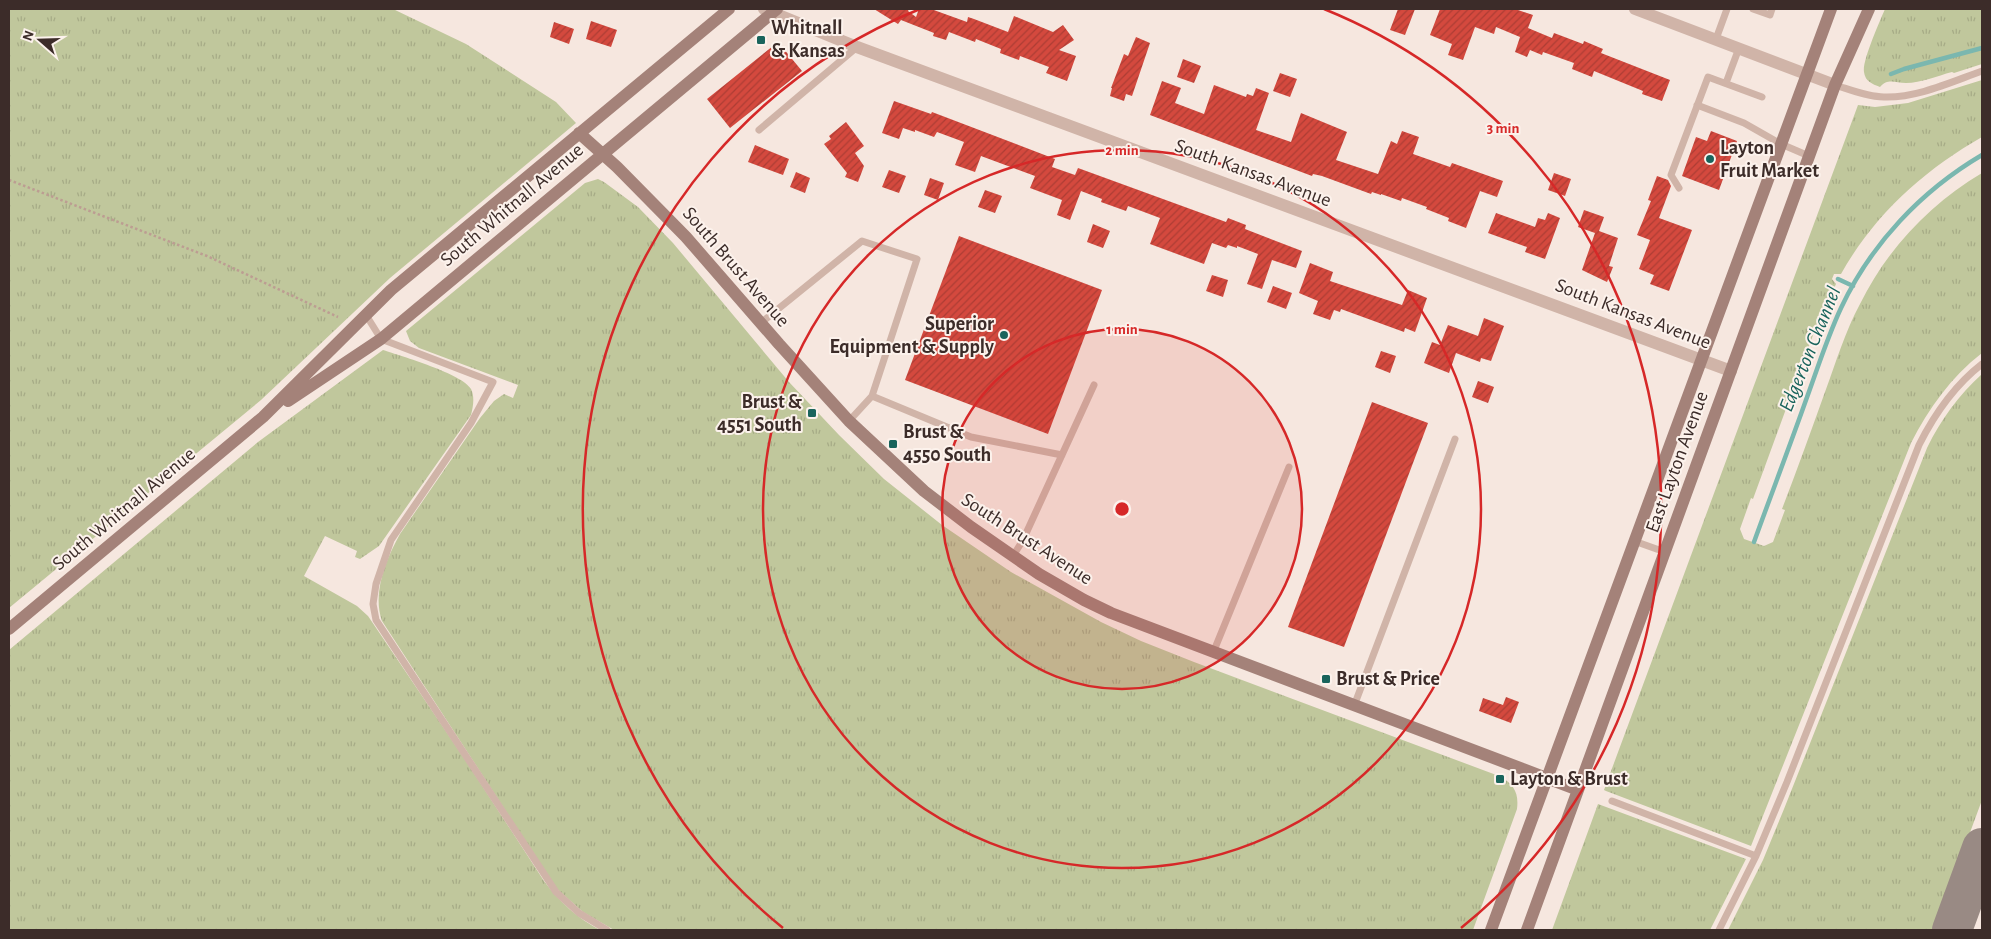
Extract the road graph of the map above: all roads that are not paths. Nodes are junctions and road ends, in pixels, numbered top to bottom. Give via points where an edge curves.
1 (729, 9) edge
2 (1635, 9) edge
3 (1728, 9) edge
4 (1753, 9) edge
5 (1772, 9) edge
6 (1831, 9) edge
7 (1869, 9) edge
8 (771, 10) edge
9 (1716, 39) junction
10 (857, 46) junction
11 (1740, 48) junction
12 (1982, 72) edge
13 (1806, 74) junction
14 (1726, 83) junction
15 (1835, 85) junction
16 (1762, 97) dead end
17 (1697, 105) junction
18 (759, 130) dead end
19 (579, 133) junction
20 (1780, 144) junction
21 (602, 154) junction
22 (1809, 156) junction
23 (1679, 188) dead end
24 (366, 315) junction
25 (762, 322) junction
26 (381, 339) junction
27 (1701, 360) junction
28 (1982, 364) edge
29 (1731, 371) junction
30 (1094, 384) dead end
31 (872, 396) junction
32 (263, 418) junction
33 (848, 421) junction
34 (1455, 439) dead end
35 (1062, 455) junction
36 (1289, 467) dead end
37 (1634, 541) junction
38 (1665, 552) junction
39 (1012, 556) junction
40 (9, 629) edge
41 (1213, 653) junction
42 (1354, 706) junction
43 (1547, 779) junction
44 (1578, 790) junction
45 (1612, 802) dead end
46 (1756, 856) junction
47 (607, 930) edge
48 (1491, 930) edge
49 (1526, 930) edge
50 (1719, 930) edge

1 - 19 street, South Whitnall Avenue
2 - 9 street
3 - 9 lane
4 - 5 lane via 1770,15
6 - 13 street, East Layton Avenue
7 - 15 street, East Layton Avenue
8 - 10 street, South Kansas Avenue
8 - 21 street, South Whitnall Avenue
9 - 11 street
10 - 18 lane
10 - 27 street, South Kansas Avenue
11 - 13 street
11 - 14 lane
12 - 15 lane via 1902,96 1863,94
13 - 15 street
13 - 20 street, East Layton Avenue
14 - 16 lane
14 - 17 lane via 1708,77
15 - 22 street, East Layton Avenue
17 - 20 lane via 1744,123
17 - 23 lane via 1671,175
19 - 21 street, South Brust Avenue
19 - 24 street, South Whitnall Avenue
20 - 22 lane
20 - 27 street, East Layton Avenue
21 - 25 street, South Brust Avenue via 686,236
21 - 26 street, South Whitnall Avenue
22 - 29 street, East Layton Avenue
24 - 26 lane
24 - 32 street, South Whitnall Avenue
25 - 31 lane via 862,241 917,259
25 - 33 street, South Brust Avenue
26 - 32 street, South Whitnall Avenue
26 - 47 lane via 493,382 471,423 390,540 375,589 376,620 556,892 579,913
27 - 29 street, South Kansas Avenue
27 - 37 street, East Layton Avenue
28 - 46 lane via 1947,400 1919,446
29 - 38 street, East Layton Avenue
30 - 35 lane
31 - 33 lane
31 - 35 lane via 971,436
32 - 40 street, South Whitnall Avenue
33 - 39 street, South Brust Avenue via 924,492
34 - 42 lane
35 - 39 lane via 1023,540
36 - 41 lane
37 - 38 lane
37 - 43 street, East Layton Avenue
38 - 44 street, East Layton Avenue
39 - 41 street, South Brust Avenue via 1084,600
41 - 42 street, South Brust Avenue
42 - 43 street, South Brust Avenue
43 - 44 street, South Brust Avenue
43 - 48 street, East Layton Avenue
44 - 49 street, East Layton Avenue
45 - 46 lane
46 - 50 lane

